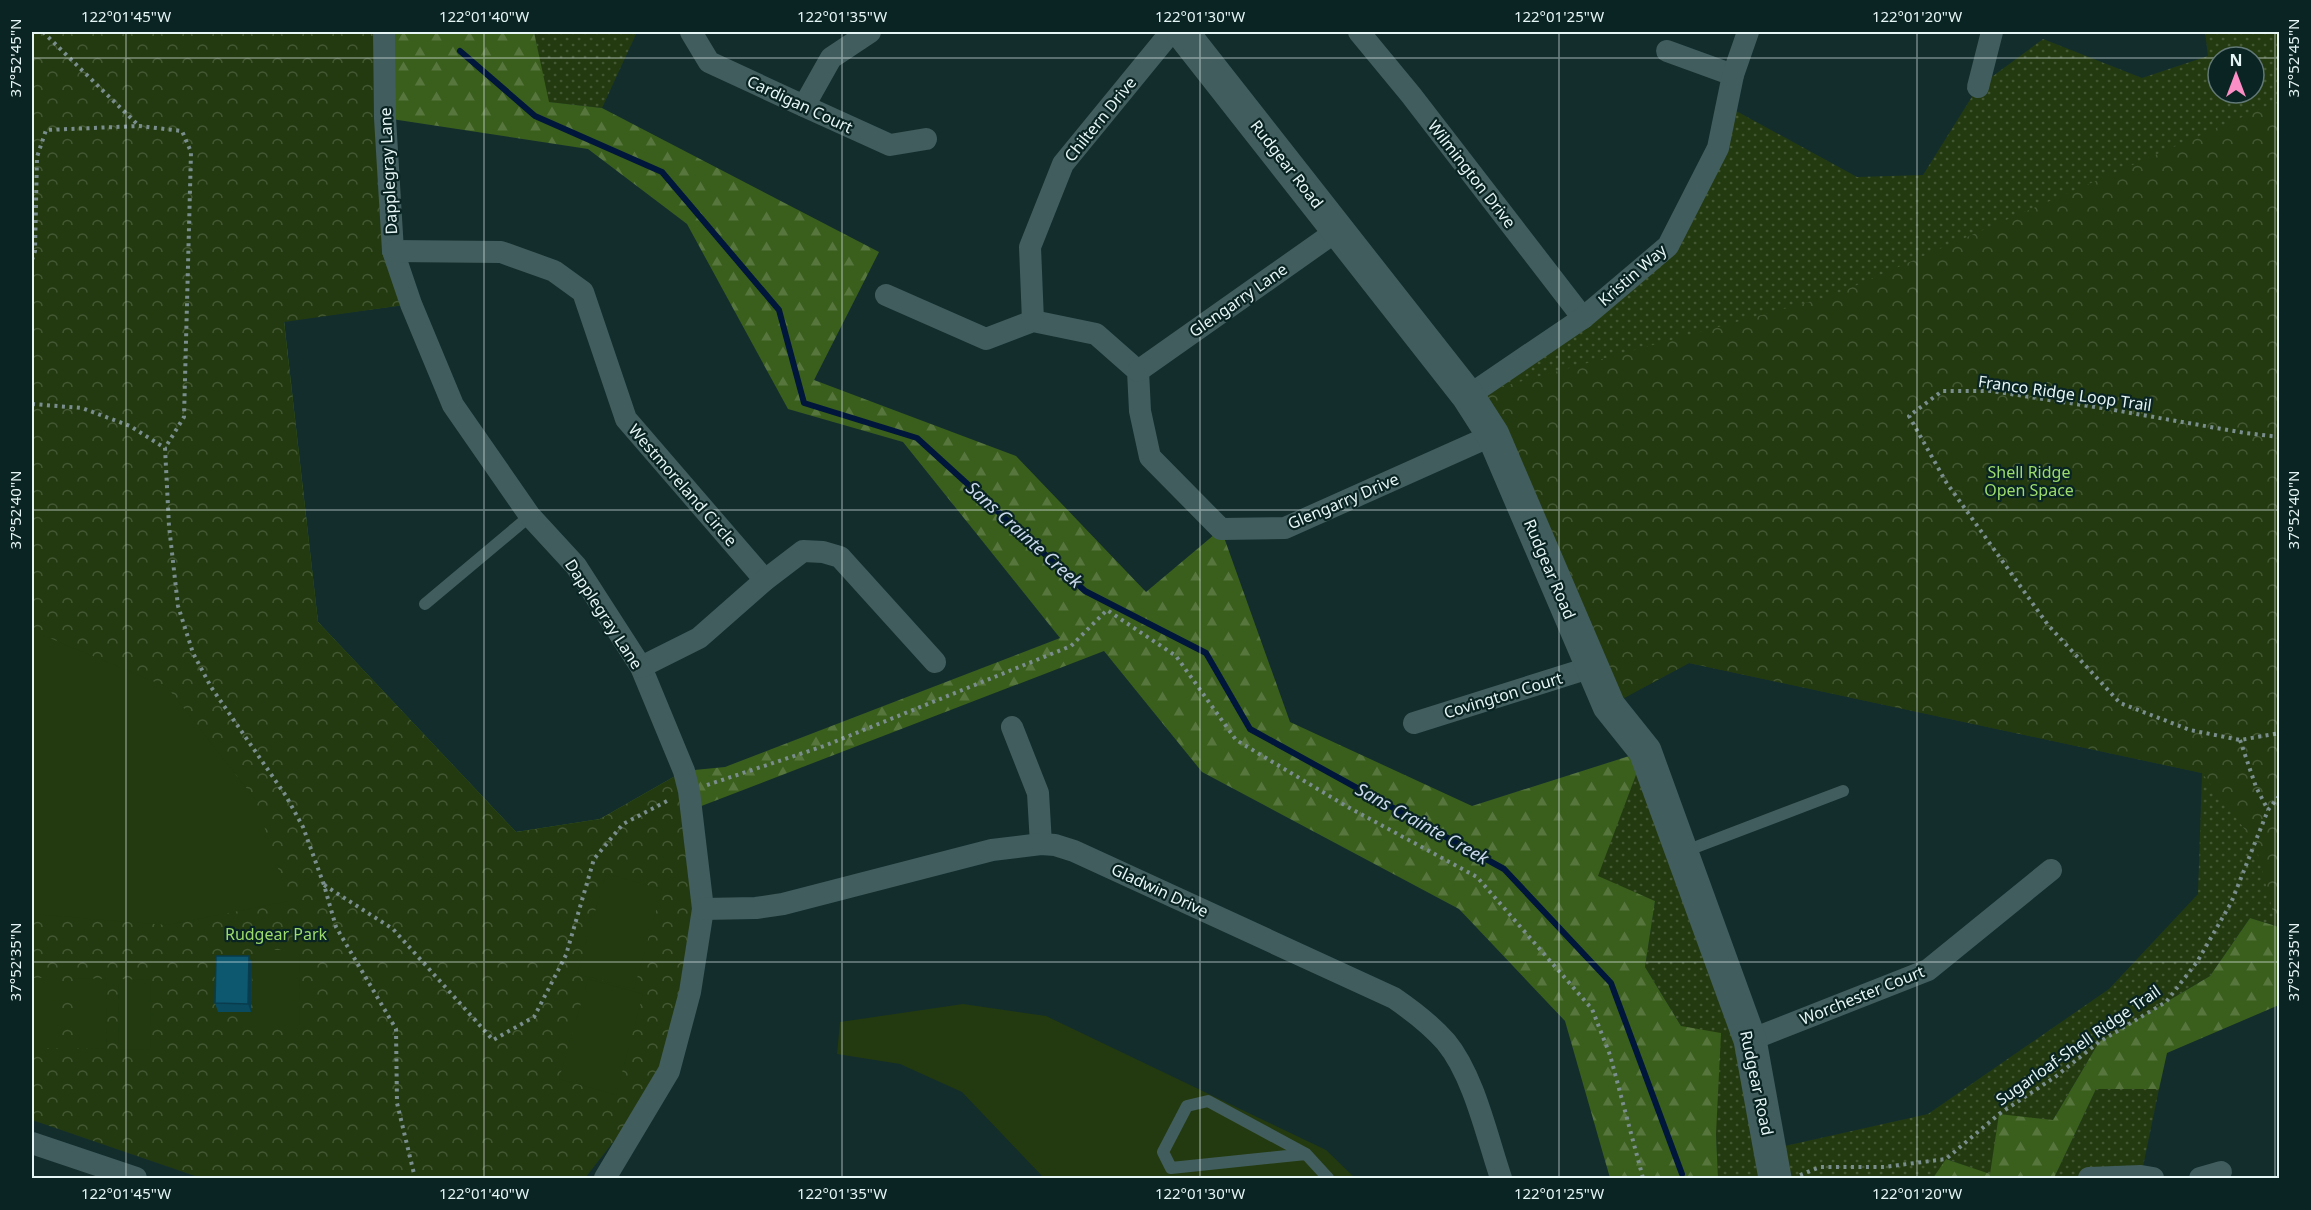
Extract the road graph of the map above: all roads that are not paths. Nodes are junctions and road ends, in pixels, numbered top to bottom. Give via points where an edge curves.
1 (384, 32) edge
2 (691, 32) edge
3 (870, 32) edge
4 (1172, 32) edge
5 (1182, 32) edge
6 (1359, 32) edge
7 (1748, 32) edge
8 (1992, 32) edge
9 (1667, 51) dead end
10 (1733, 75) junction
11 (1978, 87) dead end
12 (804, 106) junction
13 (926, 139) dead end
14 (1338, 230) junction
15 (393, 251) junction
16 (886, 296) dead end
17 (1583, 318) junction
18 (1033, 321) junction
19 (1138, 371) junction
20 (1468, 396) junction
21 (1493, 435) junction
22 (530, 516) junction
23 (765, 580) junction
24 (425, 604) dead end
25 (935, 662) dead end
26 (640, 667) junction
27 (1592, 667) junction
28 (1414, 723) dead end
29 (1012, 727) dead end
30 (1843, 791) dead end
31 (1041, 844) junction
32 (1682, 852) junction
33 (2050, 870) dead end
34 (703, 909) junction
35 (1750, 1040) junction
36 (32, 1143) edge
37 (1306, 1154) junction
38 (94, 1171) edge
39 (1787, 1177) edge
40 (136, 1179) edge
41 (605, 1179) edge
42 (1328, 1179) edge
43 (1501, 1179) edge
44 (2089, 1179) edge
45 (2153, 1179) edge

1 - 15 street, Dapplegray Lane
2 - 12 street, Cardigan Court via 710,62
3 - 12 street via 831,58
4 - 18 street, Chiltern Drive via 1062,164 1030,247
5 - 14 street, Rudgear Road
6 - 17 street, Wilmington Drive
7 - 10 street, Kristin Way
8 - 11 street
9 - 10 street
10 - 17 street, Kristin Way via 1718,148 1668,246
12 - 13 street, Cardigan Court via 890,146
14 - 19 street, Glengarry Lane
14 - 20 street, Rudgear Road
15 - 22 street, Dapplegray Lane via 453,405
15 - 23 street, Westmoreland Circle via 501,252 554,271 583,292 626,419
16 - 18 street via 986,339
17 - 20 street, Kristin Way
18 - 19 street via 1096,334
19 - 21 street, Glengarry Drive via 1140,411 1150,456 1221,529 1285,528
20 - 21 street, Rudgear Road
21 - 27 street, Rudgear Road
22 - 24 lane
22 - 26 street, Dapplegray Lane via 576,566
23 - 25 street via 802,551 840,557
23 - 26 street via 699,638
26 - 34 street, Dapplegray Lane via 684,771
27 - 28 street, Covington Court
27 - 32 street, Rudgear Road via 1609,706 1645,751
29 - 31 street via 1038,793
30 - 32 lane
31 - 34 street, Gladwin Drive via 992,850 783,904 756,909
31 - 43 street, Gladwin Drive via 1074,850 1394,998 1416,1013 1448,1044 1459,1061
32 - 35 street, Rudgear Road
33 - 35 street, Worchester Court via 1928,970
34 - 41 street, Dapplegray Lane via 690,992 669,1071
35 - 39 street, Rudgear Road
36 - 38 street
37 - 37 lane via 1208,1101 1187,1106 1163,1152 1171,1168
37 - 42 lane
38 - 40 street
44 - 45 street

